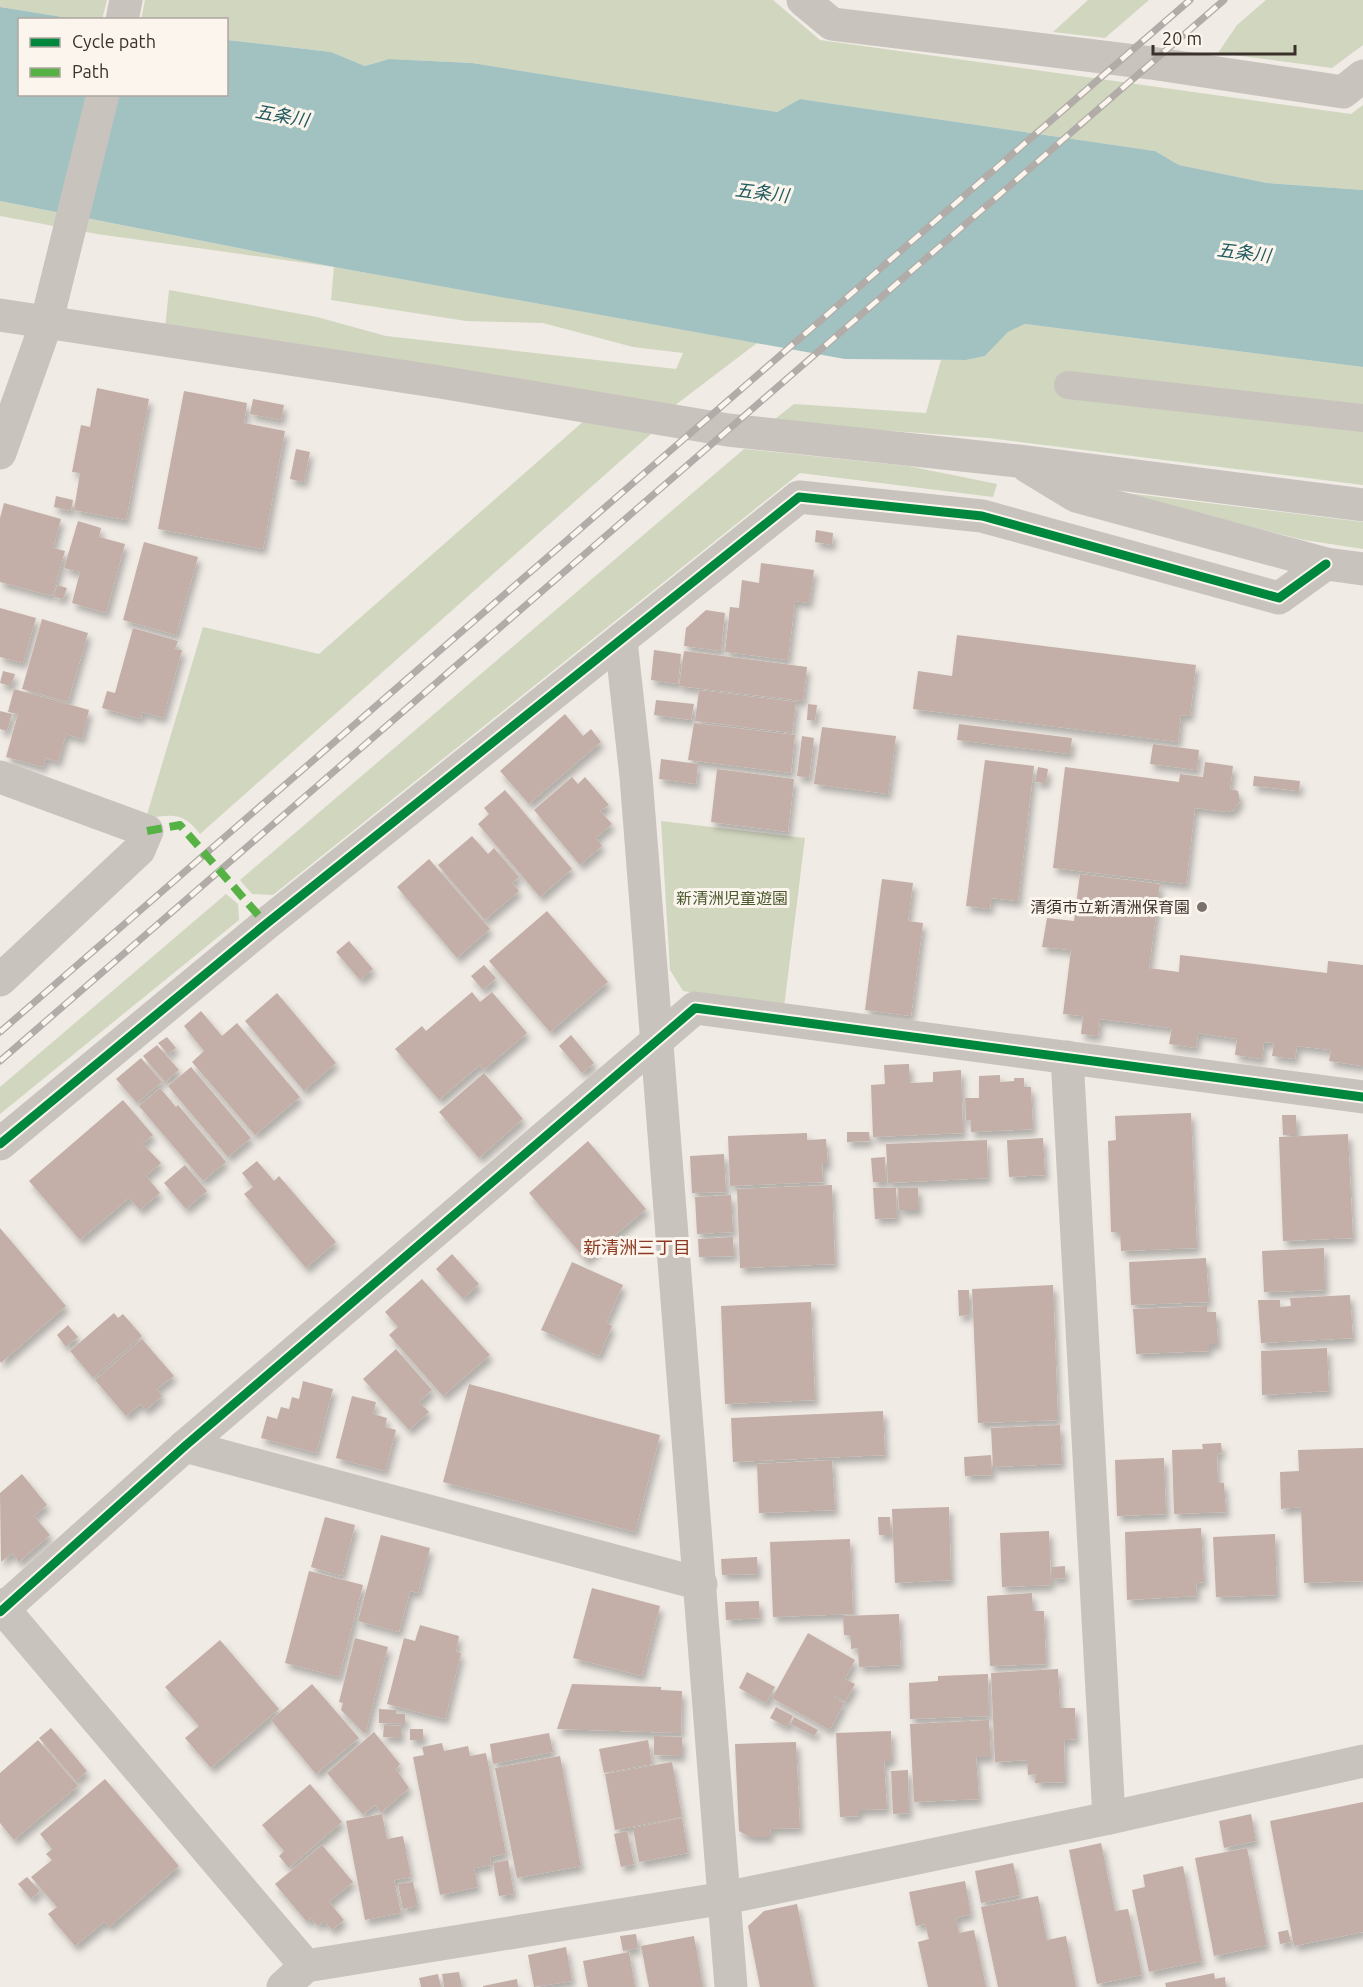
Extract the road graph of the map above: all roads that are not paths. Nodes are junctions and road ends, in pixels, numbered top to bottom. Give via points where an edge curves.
1 (126, 0) edge
2 (803, 0) edge
3 (122, 18) edge
4 (1363, 76) edge
5 (103, 96) edge
6 (50, 309) junction
7 (0, 315) edge
8 (1068, 385) dead end
9 (1363, 418) edge
10 (0, 453) edge
11 (1018, 461) junction
12 (1363, 505) edge
13 (1326, 564) junction
14 (1363, 569) edge
15 (621, 641) junction
16 (0, 777) edge
17 (0, 980) edge
18 (656, 1040) junction
19 (1067, 1057) junction
20 (1363, 1097) edge
21 (0, 1144) edge
22 (186, 1446) junction
23 (701, 1584) junction
24 (1, 1608) edge
25 (1363, 1761) edge
26 (1109, 1818) junction
27 (725, 1898) junction
28 (295, 1977) edge
29 (731, 1987) edge

1 - 3 street
2 - 4 street via 832,24 1151,63 1343,92
5 - 6 street
6 - 7 street
6 - 10 street
6 - 11 street via 440,382 728,430
8 - 9 lane
11 - 12 street
11 - 13 street via 1076,496
13 - 14 street
13 - 15 street via 1279,598 982,516 799,497
15 - 18 street via 636,777
15 - 21 street via 266,924
16 - 17 street via 147,831 139,850
18 - 19 street via 695,1008
18 - 22 street
18 - 23 street
19 - 20 street
19 - 26 street
22 - 23 street
22 - 24 street
23 - 27 street
24 - 28 street
25 - 26 street
26 - 27 street
27 - 28 street
27 - 29 street

